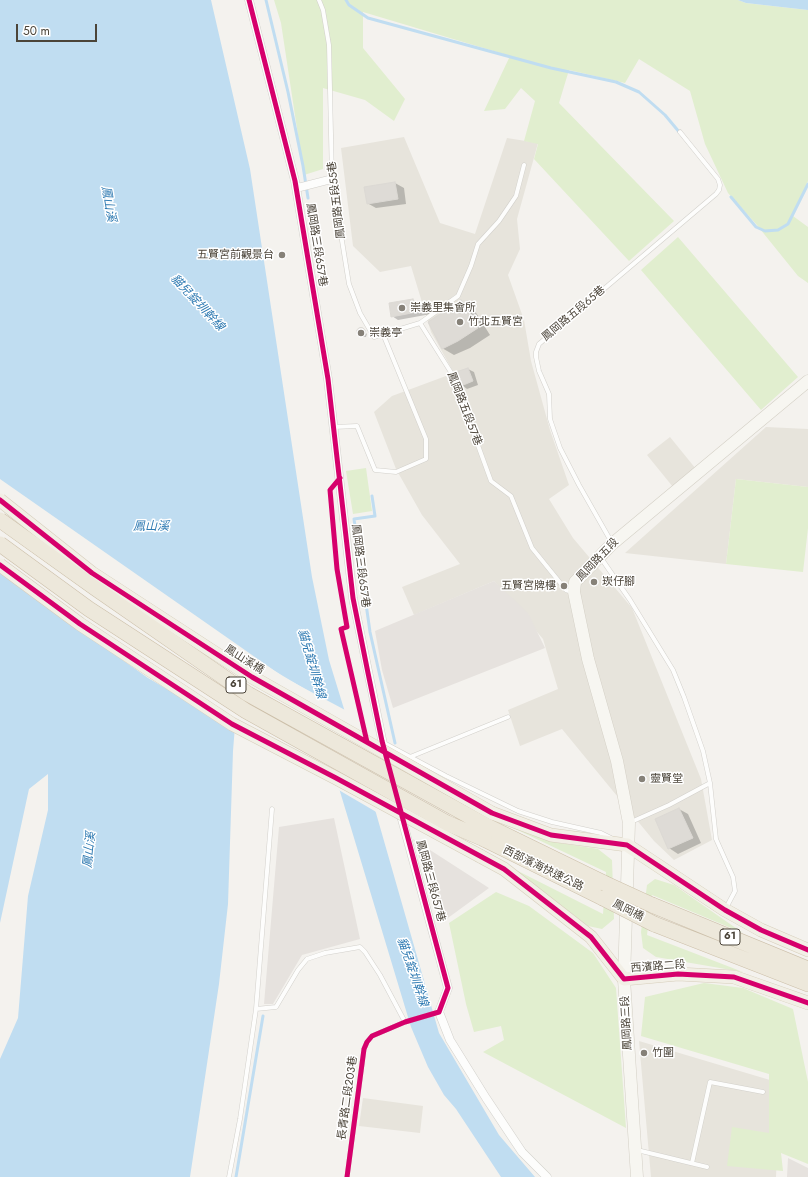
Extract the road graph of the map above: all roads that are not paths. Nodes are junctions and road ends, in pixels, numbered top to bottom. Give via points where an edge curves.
1 (249, 0) edge
2 (319, 0) edge
3 (680, 132) dead end
4 (524, 165) dead end
5 (332, 179) junction
6 (297, 188) junction
7 (420, 323) junction
8 (383, 334) junction
9 (808, 381) edge
10 (334, 427) junction
11 (0, 500) edge
12 (0, 520) edge
13 (0, 544) edge
14 (612, 544) junction
15 (600, 556) junction
16 (0, 565) edge
17 (574, 592) junction
18 (508, 717) dead end
19 (382, 741) junction
20 (410, 757) junction
21 (710, 783) junction
22 (272, 809) dead end
23 (629, 823) junction
24 (488, 826) junction
25 (627, 845) junction
26 (604, 883) joint
27 (603, 898) joint
28 (725, 910) junction
29 (808, 950) edge
30 (808, 969) edge
31 (624, 979) junction
32 (808, 984) edge
33 (808, 1003) edge
34 (256, 1009) junction
35 (439, 1012) junction
36 (405, 1022) junction
37 (763, 1092) dead end
38 (635, 1150) junction
39 (692, 1163) junction
40 (707, 1167) dead end
41 (229, 1177) edge
42 (347, 1177) edge
43 (547, 1177) edge
44 (637, 1177) edge

1 - 6 street, 鳳岡路三段657巷
2 - 5 lane, 鳳岡路五段55巷 via 329,45
3 - 14 lane, 鳳岡路五段65巷 via 718,179 719,190 539,344 536,352 539,371 549,394 550,419 560,448
4 - 7 lane via 516,196 499,221 478,244 458,296
5 - 6 street
5 - 8 lane, 鳳岡路五段55巷 via 349,284 360,314 374,337
6 - 10 street, 鳳岡路三段657巷
7 - 8 lane
7 - 17 lane, 鳳岡路五段57巷 via 452,374 491,481 511,496 532,548 566,590
8 - 10 lane via 426,439 426,459 396,472 376,470 357,426
9 - 14 street, 鳳岡路五段
10 - 19 street, 鳳岡路三段657巷 via 353,598
11 - 24 main road, 鳳山溪橋, bridge via 92,573
12 - 24 highway, 61, bridge via 248,694
13 - 24 highway, 61, bridge via 89,609 246,711 447,823
14 - 15 street, 鳳岡路五段
15 - 17 street, 鳳岡路五段 via 575,582
15 - 21 lane via 673,670 703,751
16 - 31 main road, 西濱路二段, bridge via 80,624 232,724 504,869 591,937
17 - 23 street, 鳳岡路五段 via 588,659 617,760
18 - 20 lane
19 - 20 lane
19 - 35 street, 鳳岡路三段657巷 via 448,988
20 - 25 lane via 518,811 601,833
21 - 23 lane
21 - 28 lane via 716,839 733,877 735,891
22 - 34 lane
23 - 25 street, 鳳岡路五段
24 - 25 main road
24 - 26 highway, 西部濱海快速公路 / 61
24 - 27 highway, 西部濱海快速公路 / 61
25 - 28 main road
25 - 31 street, 鳳岡路三段
26 - 30 highway, 鳳岡橋 / 61, bridge
27 - 32 highway, 鳳岡橋 / 61, bridge via 654,924
28 - 29 main road via 761,930
31 - 33 main road, 西濱路二段 via 678,974 734,977
31 - 38 street, 鳳岡路三段
34 - 36 lane via 276,1007 307,959 360,947 380,975
34 - 41 lane
35 - 36 lane, 長青路二段203巷
35 - 43 street via 450,1040 490,1104 522,1152
36 - 42 lane, 長青路二段203巷 via 372,1036 364,1049
37 - 39 lane via 710,1082
38 - 39 lane
38 - 44 street, 鳳岡路三段
39 - 40 lane

